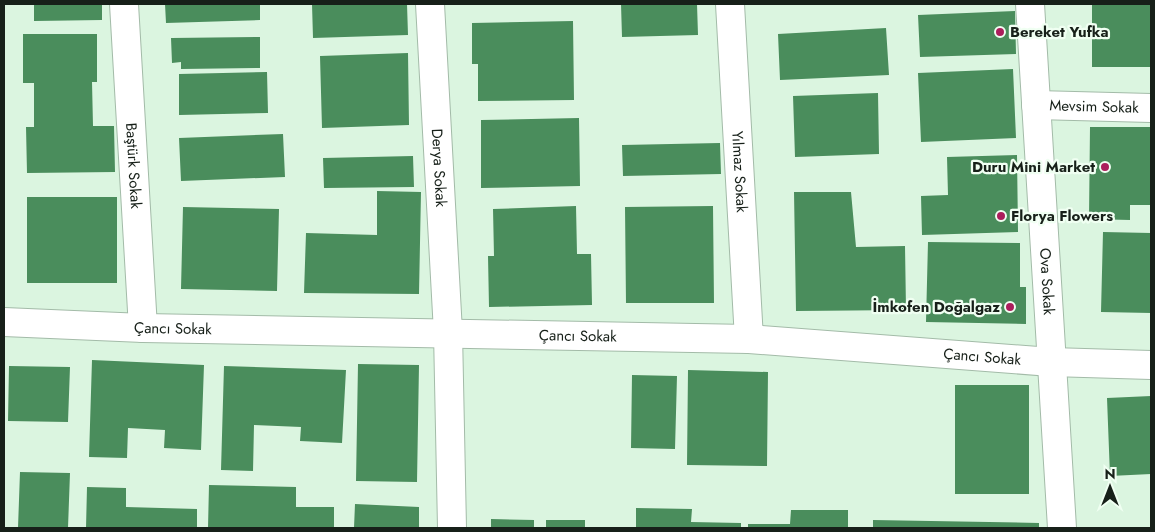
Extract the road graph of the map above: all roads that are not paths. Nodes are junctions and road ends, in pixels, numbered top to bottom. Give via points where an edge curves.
1 (124, 4) edge
2 (430, 4) edge
3 (730, 4) edge
4 (1030, 4) edge
5 (1036, 104) junction
6 (1151, 108) edge
7 (4, 322) edge
8 (143, 328) junction
9 (448, 332) junction
10 (749, 339) junction
11 (1051, 362) junction
12 (1151, 365) edge
13 (452, 528) edge
14 (1062, 528) edge

1 - 8 street, Baştürk Sokak
2 - 9 street, Derya Sokak
3 - 10 street, Yılmaz Sokak
4 - 5 street, Ova Sokak
5 - 6 street, Mevsim Sokak
5 - 11 street, Ova Sokak
7 - 8 street, Çancı Sokak
8 - 9 street, Çancı Sokak
9 - 10 street, Çancı Sokak
9 - 13 street, Derya Sokak
10 - 11 street, Çancı Sokak
11 - 12 street, Çancı Sokak
11 - 14 street, Ova Sokak

